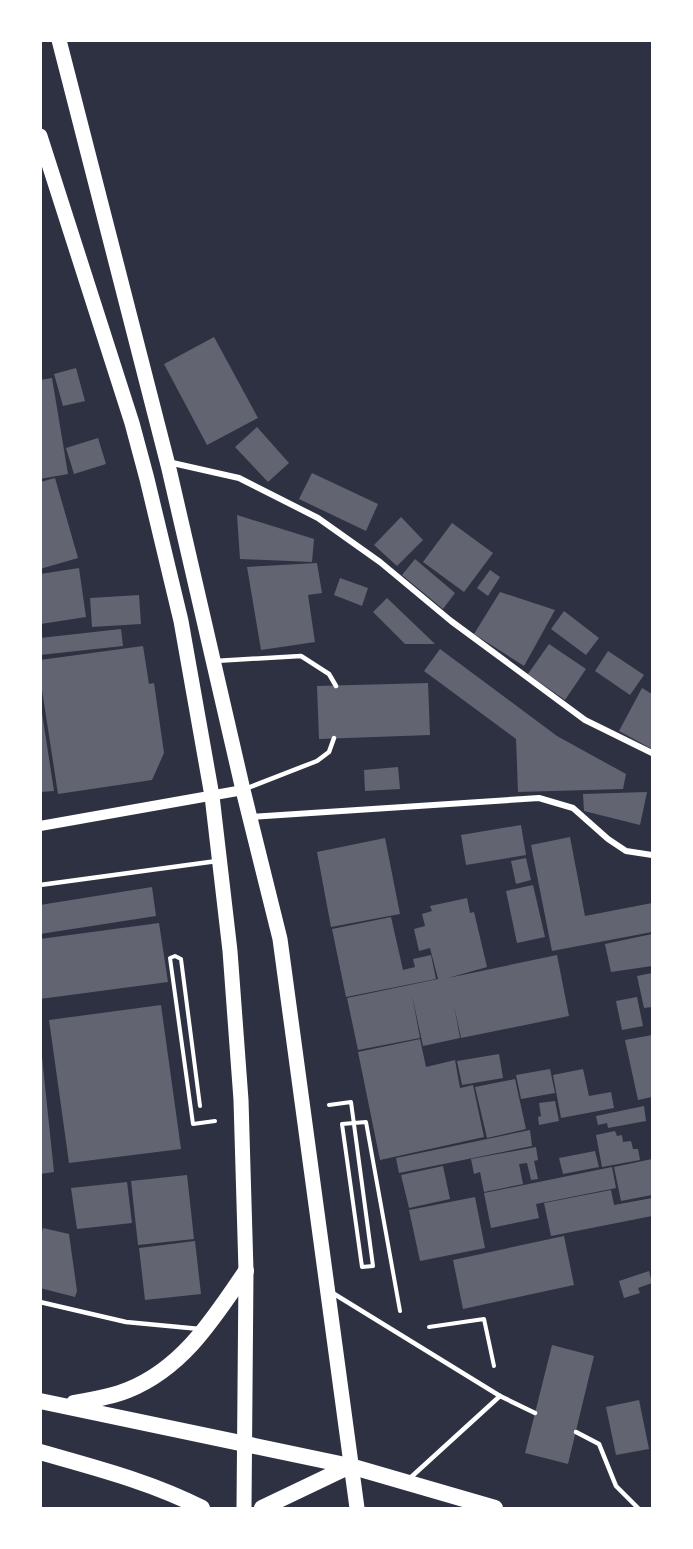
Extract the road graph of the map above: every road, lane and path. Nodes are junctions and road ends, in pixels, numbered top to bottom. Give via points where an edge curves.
1 (59, 40) edge
2 (40, 136) edge
3 (167, 461) junction
4 (213, 661) junction
5 (336, 686) dead end
6 (334, 738) dead end
7 (652, 753) edge
8 (243, 790) junction
9 (212, 796) junction
10 (249, 817) junction
11 (40, 826) edge
12 (652, 855) edge
13 (219, 860) junction
14 (40, 885) edge
15 (342, 1124) dead end
16 (246, 1270) junction
17 (328, 1291) junction
18 (40, 1302) edge
19 (402, 1319) dead end
20 (427, 1328) dead end
21 (205, 1330) junction
22 (500, 1396) junction
23 (40, 1401) edge
24 (65, 1405) junction
25 (535, 1413) dead end
26 (576, 1432) dead end
27 (243, 1443) junction
28 (40, 1452) edge
29 (350, 1466) junction
30 (405, 1482) junction
31 (202, 1509) edge
32 (244, 1509) edge
33 (262, 1509) edge
34 (357, 1509) edge
35 (495, 1509) edge
36 (638, 1509) edge

1 - 3 main road
2 - 9 main road via 147,479 181,621
3 - 4 main road
3 - 7 street via 239,477 318,518 585,720
4 - 5 lane via 301,656 328,674
4 - 8 main road
6 - 8 lane via 329,752 317,761
8 - 9 street
8 - 10 main road
9 - 11 street
9 - 13 main road
10 - 12 street via 539,798 573,808 626,851
10 - 17 main road via 280,939
13 - 14 lane
13 - 16 main road via 241,1100
15 - 19 path via 366,1122
16 - 21 highway
16 - 27 main road
17 - 22 lane
17 - 29 main road
18 - 21 lane via 126,1322
20 - 22 path via 484,1319
21 - 24 highway via 172,1364 147,1381 116,1394
22 - 25 lane
22 - 30 lane
23 - 24 highway
24 - 27 highway
26 - 36 lane via 599,1444 616,1486
27 - 29 highway
27 - 32 main road
28 - 31 highway via 162,1489
29 - 30 highway
29 - 33 highway
29 - 34 main road
30 - 35 highway

